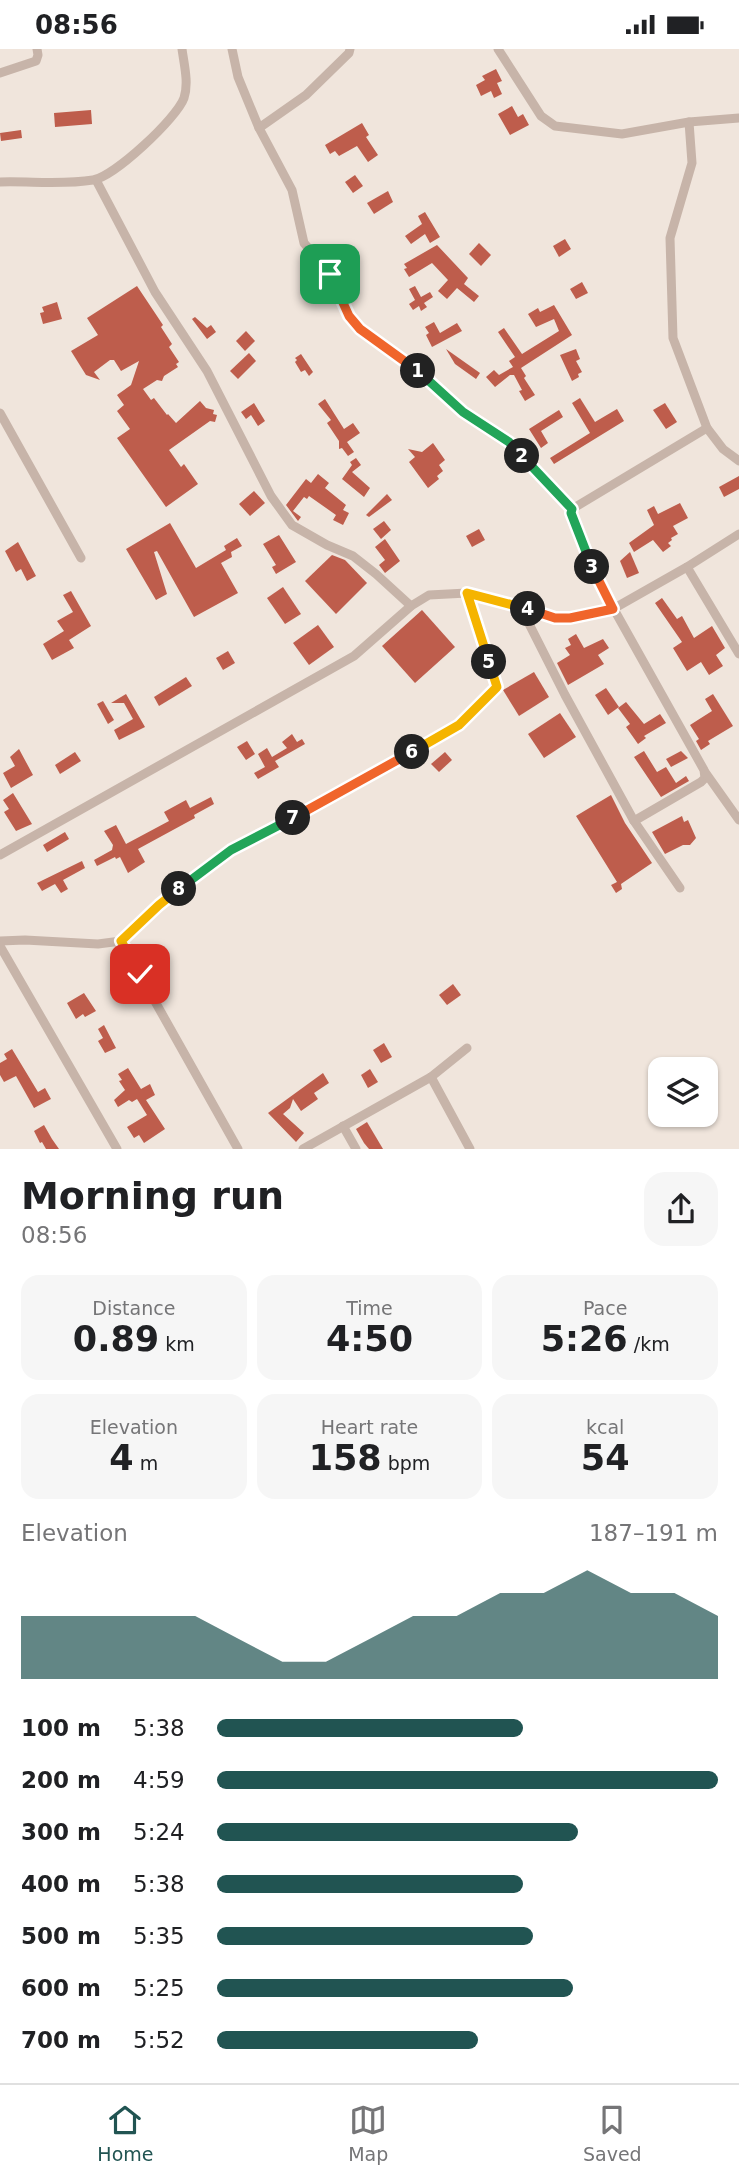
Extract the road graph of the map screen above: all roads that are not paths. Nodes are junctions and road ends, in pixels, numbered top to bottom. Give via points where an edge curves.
1 (37, 49) edge
2 (182, 49) edge
3 (232, 49) edge
4 (350, 49) edge
5 (498, 49) edge
6 (0, 73) edge
7 (739, 118) edge
8 (689, 122) junction
9 (259, 128) junction
10 (96, 180) junction
11 (0, 182) edge
12 (0, 413) edge
13 (707, 428) junction
14 (739, 461) edge
15 (572, 509) junction
16 (739, 534) edge
17 (81, 558) dead end
18 (687, 567) junction
19 (467, 593) junction
20 (411, 606) junction
21 (520, 606) junction
22 (613, 609) junction
23 (739, 654) edge
24 (704, 770) junction
25 (739, 820) edge
26 (634, 821) junction
27 (0, 855) edge
28 (680, 888) dead end
29 (121, 941) junction
30 (0, 944) edge
31 (467, 1048) dead end
32 (430, 1077) junction
33 (343, 1126) junction
34 (117, 1149) edge
35 (238, 1149) edge
36 (303, 1149) edge
37 (356, 1149) edge
38 (470, 1149) edge

1 - 6 street via 36,61
2 - 10 street via 186,89 177,112 136,153
3 - 9 street
4 - 9 street via 306,95
5 - 8 street via 541,116 555,126 622,134
7 - 8 street
8 - 13 street via 692,163 670,238 673,338
9 - 15 street via 288,180 304,243 330,274 349,316 463,412 509,442
10 - 11 street
10 - 20 street via 155,292 207,371 271,496 292,525 353,557
12 - 17 street
13 - 14 street
13 - 15 street
15 - 22 street via 584,549
16 - 18 street
18 - 22 street
18 - 23 street
19 - 20 street via 429,595
19 - 21 street
19 - 29 street via 497,687 459,725 339,795 231,850 159,905
20 - 27 street via 354,656
21 - 22 street via 555,618
21 - 26 street
22 - 24 street
24 - 25 street
24 - 26 street via 701,782
26 - 28 street
29 - 30 street
29 - 35 street
30 - 34 street
31 - 32 street
32 - 33 street
32 - 38 street
33 - 36 street
33 - 37 street

